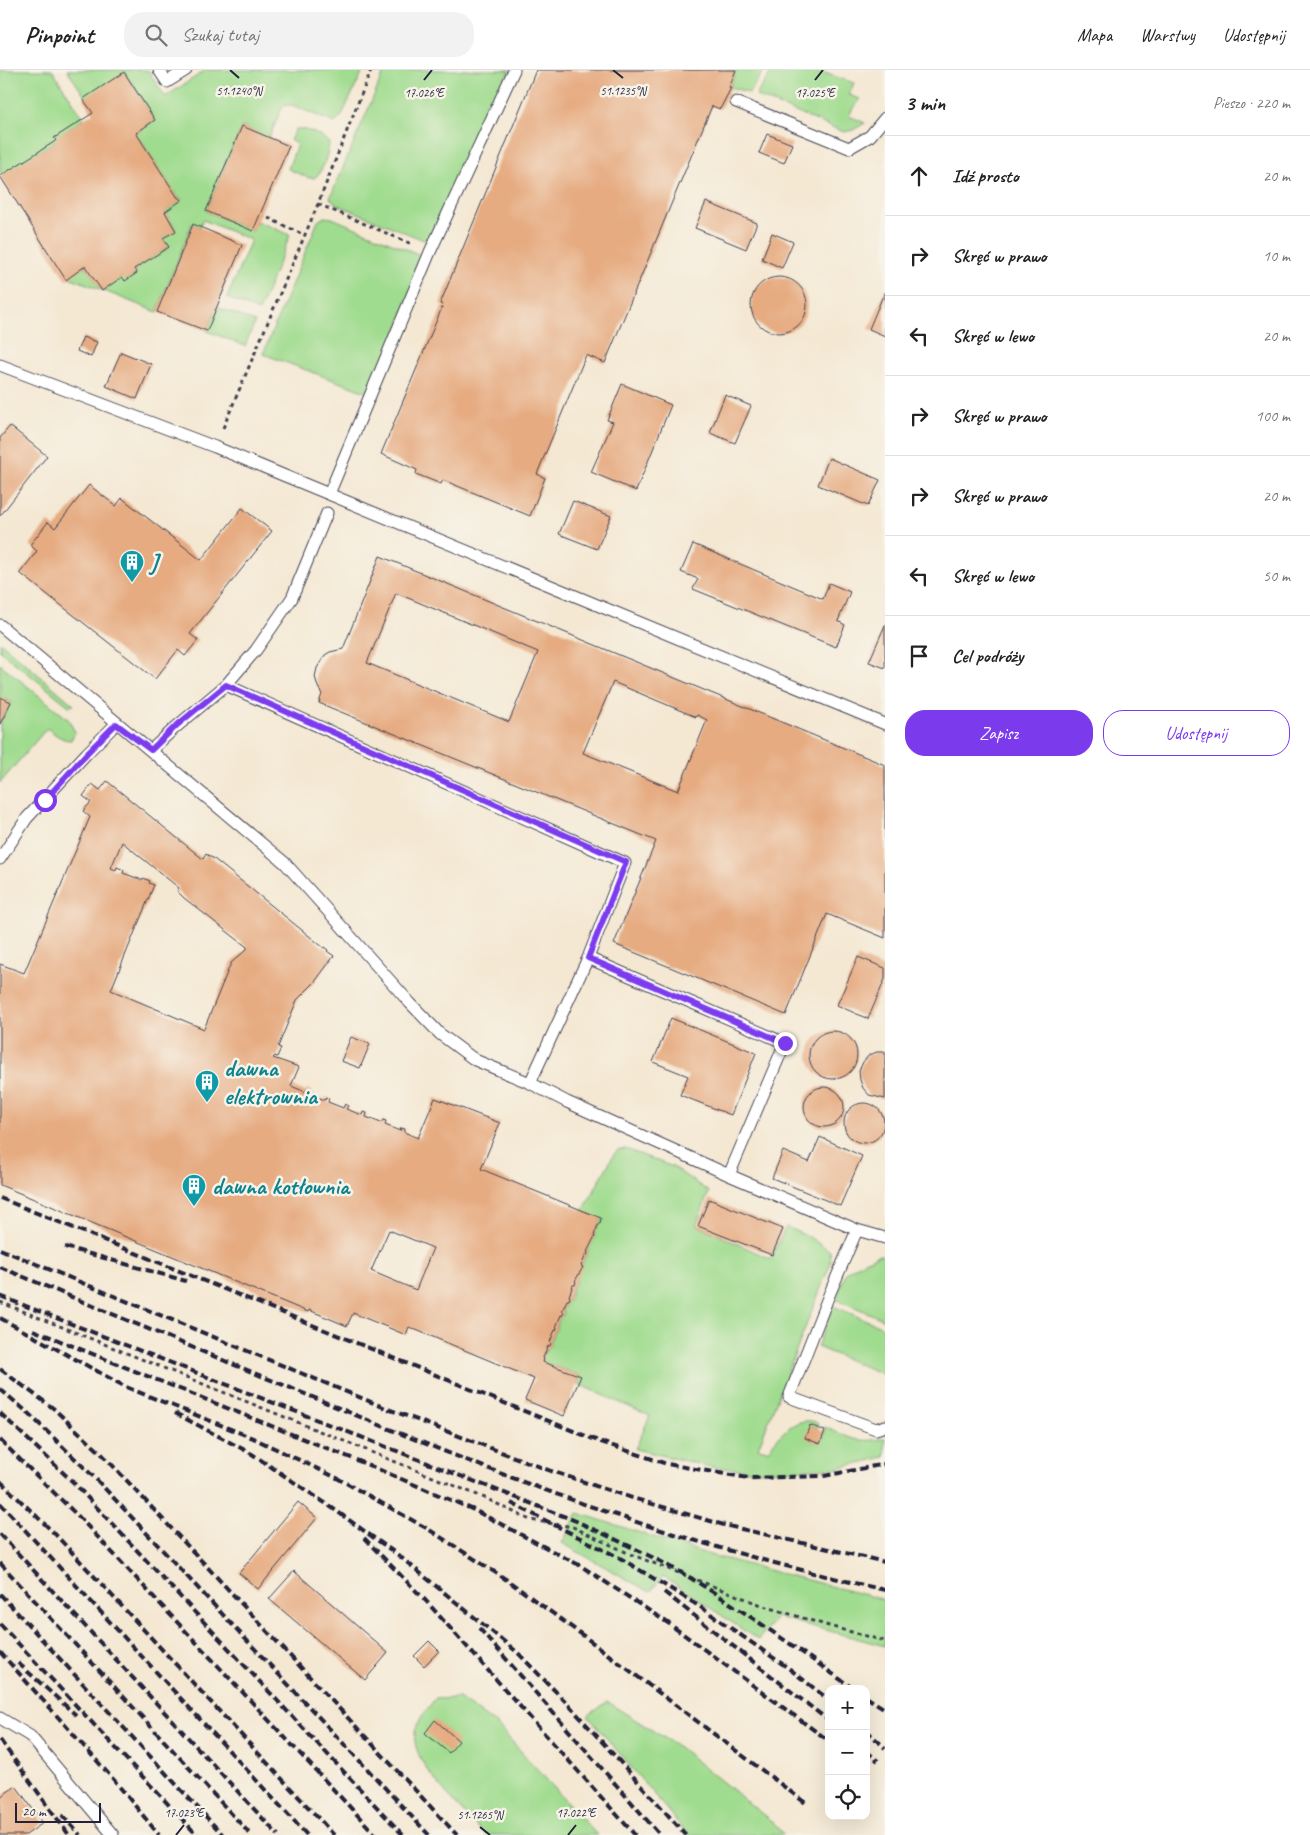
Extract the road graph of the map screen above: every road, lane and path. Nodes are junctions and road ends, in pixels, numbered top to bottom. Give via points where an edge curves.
1 (159, 70) edge
2 (186, 70) edge
3 (371, 70) edge
4 (514, 70) edge
5 (736, 102) dead end
6 (885, 118) edge
7 (318, 204) junction
8 (268, 218) dead end
9 (304, 235) junction
10 (430, 252) junction
11 (0, 365) edge
12 (215, 447) junction
13 (329, 494) junction
14 (327, 513) dead end
15 (0, 625) edge
16 (226, 685) junction
17 (116, 724) junction
18 (885, 724) edge
19 (151, 750) junction
20 (0, 859) edge
21 (588, 958) junction
22 (530, 1083) junction
23 (728, 1175) junction
24 (857, 1230) junction
25 (885, 1238) edge
26 (0, 1302) edge
27 (885, 1426) edge
28 (885, 1641) edge
29 (0, 1718) edge
30 (113, 1835) edge

1 - 2 lane via 167,82
3 - 7 path
4 - 10 lane
5 - 6 lane via 849,148 870,136
7 - 9 path
7 - 10 path
8 - 9 path
9 - 12 path
10 - 13 lane
11 - 12 lane
12 - 13 lane
13 - 18 lane
14 - 16 lane via 292,598 256,650
15 - 17 lane
16 - 19 lane
16 - 21 lane via 626,862
17 - 19 lane
17 - 20 lane via 27,818
19 - 22 lane via 285,863 440,1034 475,1060
21 - 22 lane
21 - 23 lane via 785,1043
22 - 23 lane
23 - 24 lane
24 - 25 lane
24 - 27 lane via 789,1397 876,1430
26 - 28 path via 484,1498 530,1520 573,1527 630,1554 738,1596
29 - 30 lane via 30,1736

